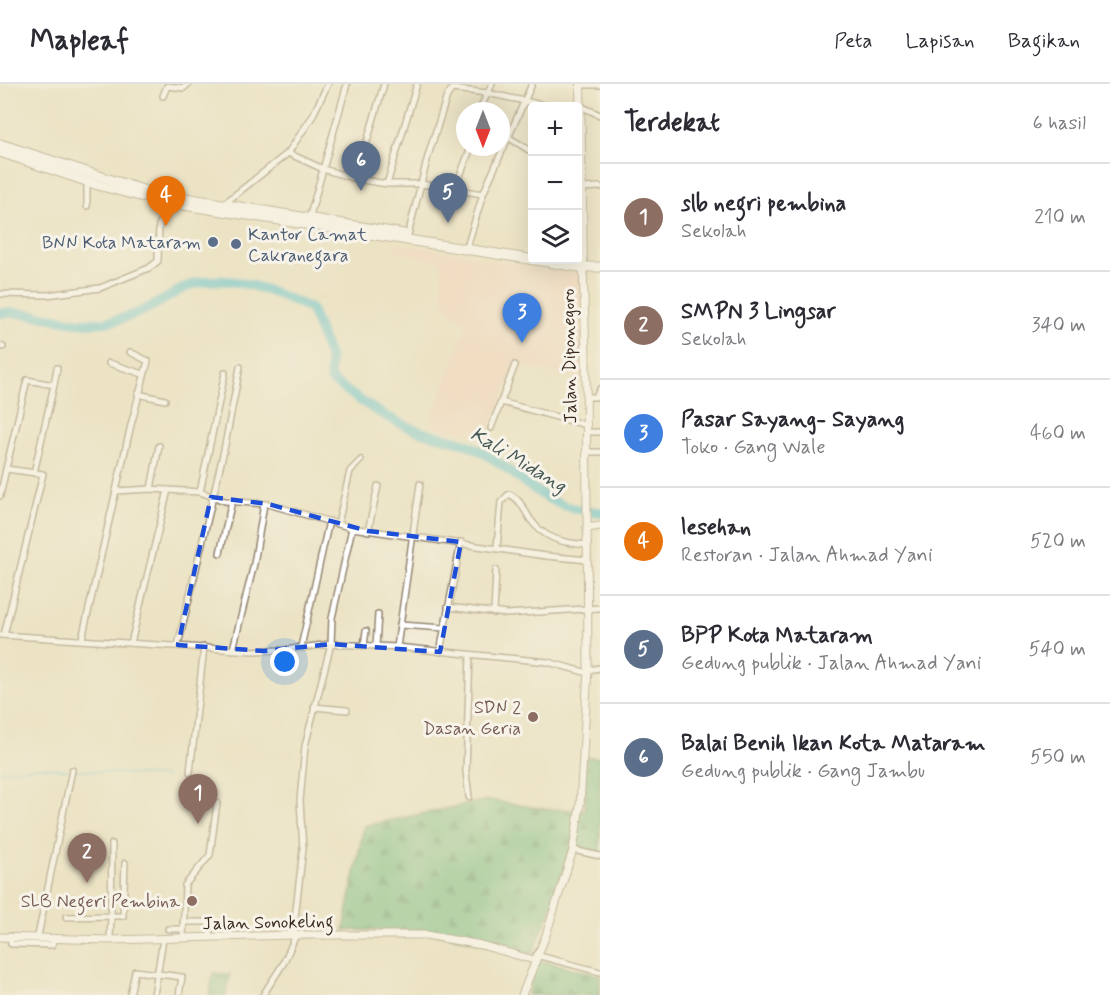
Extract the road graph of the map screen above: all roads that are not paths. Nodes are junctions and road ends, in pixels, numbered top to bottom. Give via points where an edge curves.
1 (188, 84) edge
2 (328, 84) edge
3 (347, 84) edge
4 (384, 84) edge
5 (417, 84) edge
6 (492, 84) edge
7 (532, 84) edge
8 (580, 84) edge
9 (600, 86) edge
10 (488, 93) junction
11 (163, 96) dead end
12 (524, 101) junction
13 (484, 102) edge
14 (529, 102) edge
15 (579, 102) edge
16 (582, 111) edge
17 (600, 115) edge
18 (510, 132) edge
19 (510, 138) edge
20 (0, 144) edge
21 (528, 150) edge
22 (0, 152) edge
23 (288, 153) junction
24 (468, 156) edge
25 (500, 156) edge
26 (22, 157) junction
27 (323, 170) junction
28 (357, 179) junction
29 (87, 181) junction
30 (582, 182) edge
31 (387, 184) junction
32 (421, 184) junction
33 (600, 187) edge
34 (455, 189) junction
35 (483, 194) junction
36 (169, 202) junction
37 (205, 205) junction
38 (224, 205) junction
39 (87, 206) dead end
40 (581, 210) edge
41 (309, 219) junction
42 (392, 235) junction
43 (408, 235) junction
44 (468, 244) junction
45 (528, 253) edge
46 (583, 264) junction
47 (599, 267) edge
48 (0, 294) edge
49 (130, 352) dead end
50 (109, 363) dead end
51 (514, 365) dead end
52 (240, 367) dead end
53 (57, 368) dead end
54 (225, 373) dead end
55 (143, 374) junction
56 (54, 385) junction
57 (600, 389) edge
58 (138, 394) junction
59 (586, 397) junction
60 (165, 400) dead end
61 (501, 402) junction
62 (491, 428) dead end
63 (586, 428) junction
64 (600, 432) edge
65 (159, 446) dead end
66 (586, 452) junction
67 (600, 452) edge
68 (361, 460) dead end
69 (6, 469) junction
70 (34, 473) junction
71 (420, 484) dead end
72 (378, 486) dead end
73 (151, 489) junction
74 (116, 490) junction
75 (168, 490) junction
76 (200, 492) junction
77 (0, 496) edge
78 (211, 497) junction
79 (232, 501) junction
80 (264, 504) junction
81 (329, 521) junction
82 (338, 524) junction
83 (600, 526) edge
84 (352, 528) junction
85 (587, 528) junction
86 (368, 531) junction
87 (412, 537) junction
88 (461, 542) junction
89 (588, 545) junction
90 (497, 548) junction
91 (220, 553) dead end
92 (588, 560) junction
93 (496, 570) dead end
94 (448, 607) junction
95 (600, 608) edge
96 (588, 609) junction
97 (378, 614) dead end
98 (494, 614) junction
99 (400, 625) junction
100 (444, 628) junction
101 (366, 631) dead end
102 (2, 635) edge
103 (82, 639) junction
104 (131, 644) junction
105 (331, 644) junction
106 (178, 645) junction
107 (364, 645) junction
108 (376, 646) junction
109 (204, 647) junction
110 (397, 647) junction
111 (301, 648) junction
112 (233, 649) junction
113 (440, 652) junction
114 (470, 654) junction
115 (600, 668) edge
116 (588, 671) junction
117 (314, 706) junction
118 (347, 710) dead end
119 (72, 770) dead end
120 (190, 772) dead end
121 (469, 797) dead end
122 (217, 803) dead end
123 (112, 844) dead end
124 (573, 850) junction
125 (600, 856) edge
126 (125, 863) dead end
127 (111, 916) junction
128 (66, 917) dead end
129 (183, 925) junction
130 (168, 929) dead end
131 (294, 935) junction
132 (0, 936) edge
133 (10, 936) junction
134 (38, 936) junction
135 (211, 937) junction
136 (54, 938) junction
137 (183, 938) junction
138 (163, 939) junction
139 (110, 940) junction
140 (535, 958) junction
141 (600, 972) edge
142 (157, 974) junction
143 (130, 995) edge
144 (154, 995) edge
145 (179, 995) edge
146 (263, 995) edge
147 (522, 995) edge

1 - 11 street via 184,88 167,86
2 - 23 street
3 - 27 street
4 - 28 street
5 - 31 street
6 - 10 street
7 - 12 street
8 - 9 street
8 - 15 main road, Jalan Diponegoro
10 - 12 street
10 - 13 street
10 - 32 street via 452,89
12 - 14 street
12 - 18 street
16 - 17 street
19 - 21 street
20 - 26 highway
22 - 26 highway
23 - 27 street
23 - 38 street
24 - 34 street
25 - 35 street
26 - 29 highway
26 - 37 highway
27 - 28 street
27 - 41 street
28 - 31 street
29 - 36 highway
29 - 39 street
30 - 33 street
31 - 32 street
32 - 34 street
32 - 43 street
34 - 35 street
35 - 44 street
36 - 37 highway
36 - 48 street via 159,225 158,261 149,268 79,293
37 - 38 highway
37 - 42 highway
38 - 41 highway
40 - 46 main road, Jalan Diponegoro
41 - 42 highway
42 - 43 highway
42 - 46 highway
43 - 44 highway
44 - 45 highway
46 - 47 highway
46 - 59 street, Jalan Diponegoro
49 - 55 street via 148,360
50 - 55 street
51 - 61 street
52 - 78 street
53 - 56 street
54 - 76 street
55 - 58 street
56 - 69 street via 27,380
56 - 70 street
57 - 59 street via 596,397
58 - 60 street
58 - 74 street
59 - 63 street, Jalan Diponegoro
61 - 62 street
61 - 63 street
63 - 64 street
63 - 66 street, Jalan Diponegoro
65 - 73 street
66 - 67 street
66 - 85 street, Jalan Diponegoro
68 - 82 street via 350,471
69 - 70 street
69 - 77 street
70 - 102 street via 43,474
71 - 87 street
72 - 86 street
73 - 74 street
73 - 75 street
74 - 103 street
75 - 76 street
75 - 104 street
76 - 78 street
78 - 79 street
78 - 106 street
79 - 80 street
79 - 91 street
80 - 81 street
80 - 112 street
81 - 82 street
81 - 111 street
82 - 84 street
83 - 85 street
84 - 86 street
84 - 105 street
85 - 89 street, Jalan Diponegoro
86 - 87 street
87 - 88 street
87 - 99 street
88 - 90 street
88 - 94 street
89 - 90 street via 550,538 509,494 501,502
89 - 92 street, Jalan Diponegoro
90 - 92 street
92 - 96 street, Jalan Diponegoro
93 - 98 street
94 - 98 street
94 - 100 street
95 - 96 street
96 - 98 street
96 - 116 street, Jalan Diponegoro
97 - 108 street
99 - 100 street
99 - 110 street
100 - 113 street
101 - 107 street
102 - 103 street
103 - 104 street
104 - 106 street
105 - 107 street
105 - 111 street
105 - 117 street
106 - 109 street
107 - 108 street
108 - 110 street
109 - 112 street
109 - 120 street
110 - 113 street
111 - 112 street
113 - 114 street
114 - 116 street via 548,662
114 - 121 street via 466,772
115 - 116 street
116 - 124 street, Jalan Diponegoro via 580,806
117 - 118 street
117 - 131 street via 305,746 301,795 303,849
119 - 134 street
122 - 129 street via 210,855 185,885
123 - 127 street
124 - 125 street
124 - 140 street, Jalan Diponegoro
126 - 127 street via 123,916
127 - 128 street
127 - 139 street
129 - 130 street
129 - 135 street via 209,922
129 - 137 street
131 - 135 street, Jalan Sonokeling
131 - 140 street, Jalan Sonokeling via 426,935
131 - 146 street via 283,964
132 - 133 street, Jalan Sonokeling
133 - 134 street, Jalan Sonokeling
133 - 136 street via 11,944 52,945
134 - 136 street, Jalan Sonokeling
135 - 137 street, Jalan Sonokeling
136 - 139 street, Jalan Sonokeling
137 - 138 street, Jalan Sonokeling
138 - 139 street, Jalan Sonokeling
138 - 142 street
140 - 141 street
140 - 147 street, Jalan Diponegoro
142 - 143 street via 135,971
142 - 144 street
142 - 145 street via 182,978

